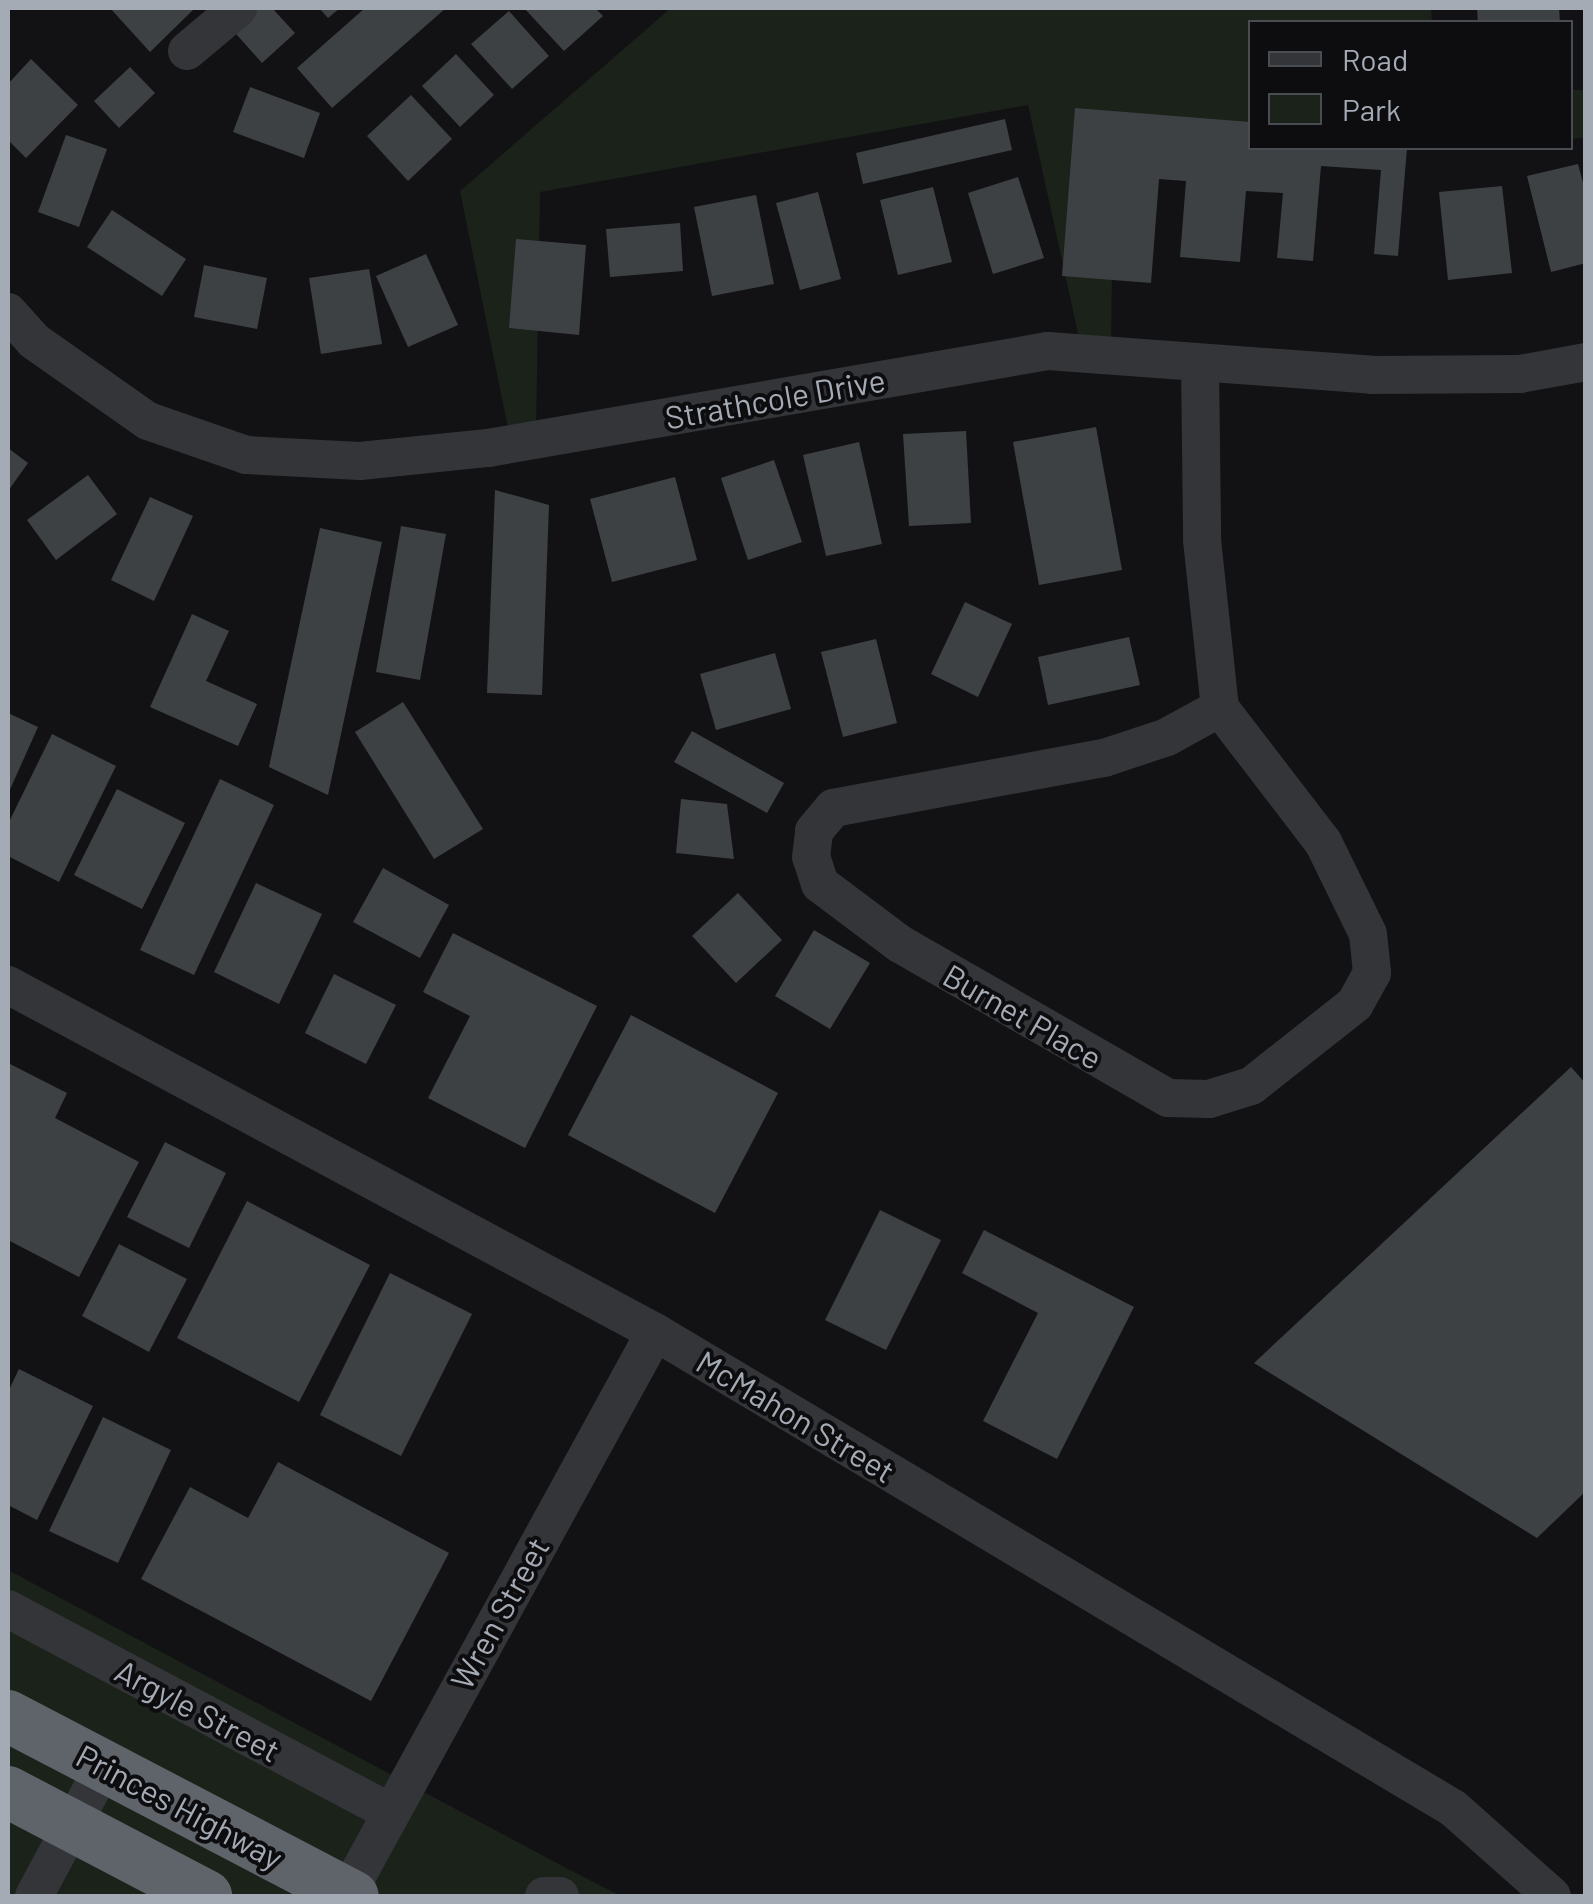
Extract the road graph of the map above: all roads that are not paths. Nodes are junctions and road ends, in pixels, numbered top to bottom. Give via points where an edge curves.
1 (238, 8) edge
2 (187, 52) dead end
3 (8, 312) edge
4 (1586, 362) edge
5 (1200, 364) junction
6 (1220, 708) junction
7 (8, 984) edge
8 (655, 1332) junction
9 (8, 1608) edge
10 (8, 1716) edge
11 (104, 1766) junction
12 (8, 1792) edge
13 (389, 1812) junction
14 (72, 1826) junction
15 (40, 1894) edge
16 (349, 1895) edge
17 (206, 1896) edge
18 (544, 1896) edge
19 (560, 1896) edge
20 (1552, 1896) edge

1 - 2 street
3 - 5 street, Strathcole Drive via 34,342 148,421 246,454 360,461 488,448 1048,350
4 - 5 street, Strathcole Drive via 1520,374 1372,375
5 - 6 street via 1202,540
6 - 6 street, Burnet Place via 1323,842 1368,934 1372,973 1355,1004 1251,1086 1209,1099 1168,1098 900,944 820,884 810,858 814,832 833,808 1104,758
7 - 8 street, McMahon Street
8 - 13 street, Wren Street
8 - 20 street, McMahon Street via 1453,1808
9 - 13 street, Argyle Street
10 - 11 highway, Princes Highway
11 - 14 street
11 - 16 highway, Princes Highway
12 - 14 highway, Princes Highway
13 - 16 street, Wren Street
14 - 15 street
14 - 17 highway, Princes Highway
18 - 19 street

